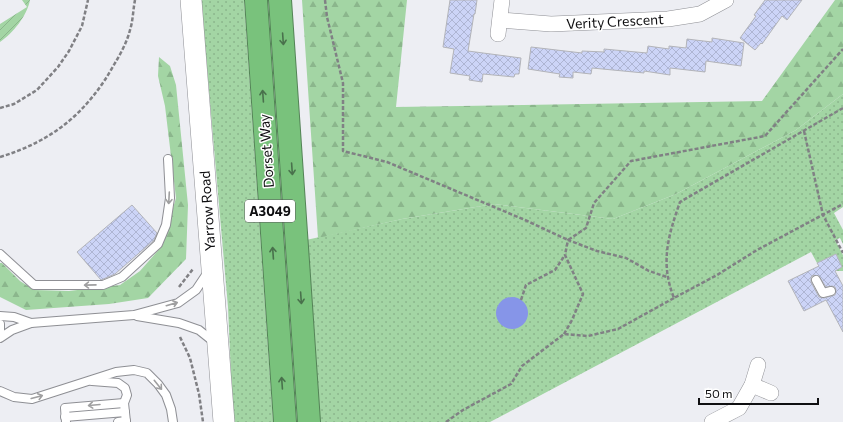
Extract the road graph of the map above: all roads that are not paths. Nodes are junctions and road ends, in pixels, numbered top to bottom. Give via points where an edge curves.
1 (191, 0) edge
2 (256, 0) edge
3 (280, 0) edge
4 (502, 0) edge
5 (726, 0) edge
6 (168, 159) dead end
7 (0, 254) edge
8 (212, 266) junction
9 (816, 280) dead end
10 (831, 291) dead end
11 (134, 315) junction
12 (0, 316) edge
13 (31, 323) junction
14 (0, 324) edge
15 (0, 333) edge
16 (0, 338) edge
17 (218, 344) junction
18 (758, 365) dead end
19 (87, 381) junction
20 (752, 385) junction
21 (0, 391) edge
22 (771, 393) dead end
23 (124, 403) junction
24 (125, 412) junction
25 (66, 420) edge
26 (123, 422) edge
27 (174, 422) edge
28 (224, 422) edge
29 (285, 422) edge
30 (309, 422) edge
31 (712, 422) edge

1 - 8 street, Yarrow Road
29 -> 2 highway, Dorset Way / A3049
3 -> 30 highway, Dorset Way / A3049
4 - 5 street, Verity Crescent via 499,27 668,19 700,14
6 -> 7 lane via 170,198 166,225 158,244 122,277 103,285 34,285
11 -> 8 lane via 178,302 196,290
8 - 17 street, Yarrow Road
9 - 10 lane via 823,293
11 - 13 lane
11 - 17 lane via 179,323 200,330
12 - 13 lane via 14,317
13 - 16 lane
14 - 15 lane
17 - 28 street, Yarrow Road
18 - 20 street
21 -> 19 lane via 14,397 32,399
19 - 23 lane via 118,382 125,388 127,395
19 -> 27 lane via 116,372 134,370 147,373 166,395
20 - 22 street
20 - 31 street via 739,408
23 - 24 lane
23 -> 25 lane via 65,408
24 - 25 lane
24 - 26 lane

